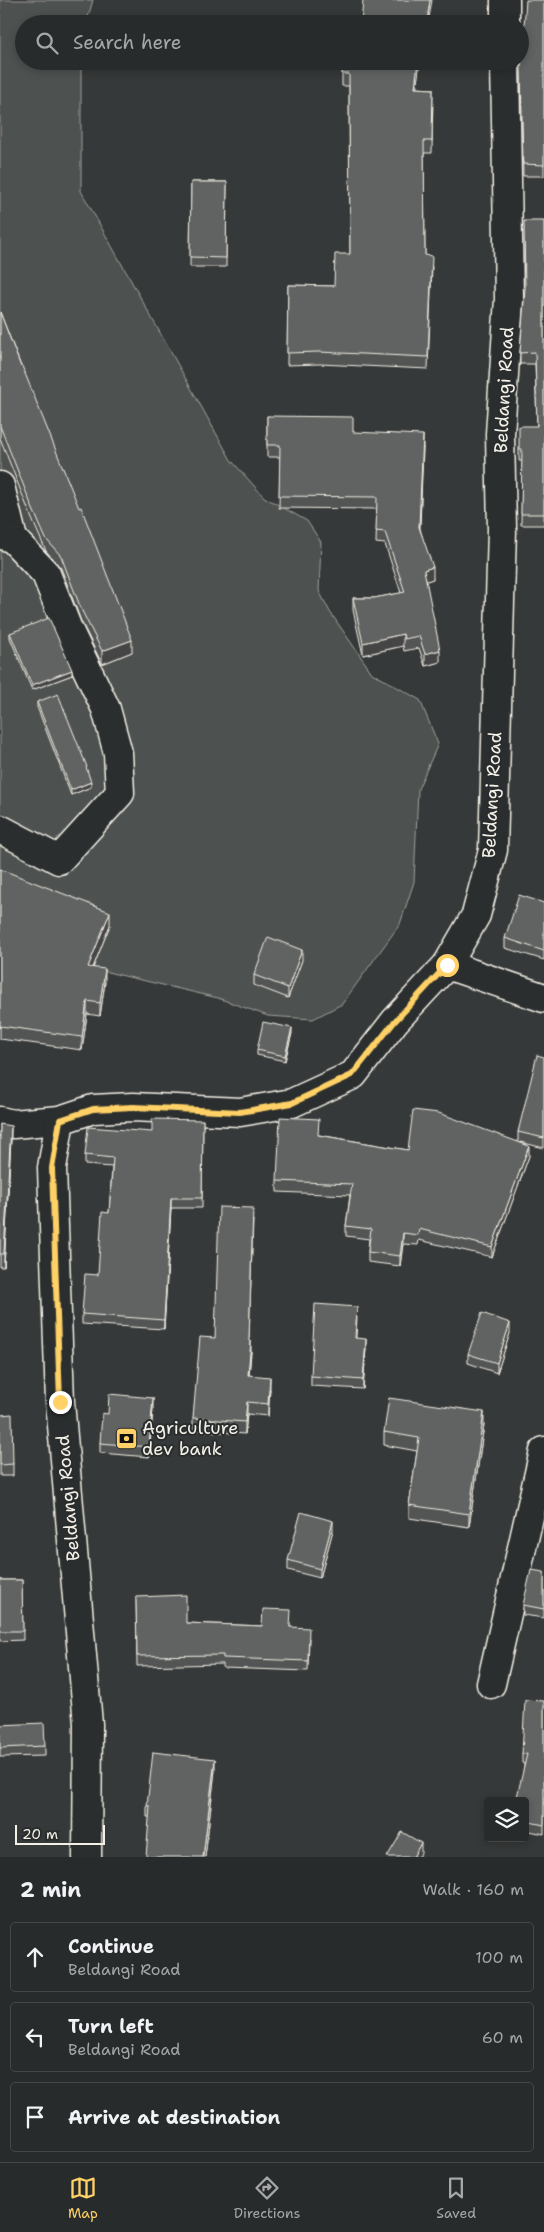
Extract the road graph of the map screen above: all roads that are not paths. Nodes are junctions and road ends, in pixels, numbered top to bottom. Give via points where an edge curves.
1 (505, 0) edge
2 (505, 15) edge
3 (505, 70) edge
4 (0, 486) edge
5 (6, 537) edge
6 (0, 829) edge
7 (447, 965) junction
8 (544, 998) edge
9 (60, 1120) junction
10 (0, 1121) edge
11 (544, 1451) edge
12 (491, 1684) dead end
13 (87, 1857) edge

1 - 2 street
3 - 7 street, Beldangi Road via 509,299 500,434 502,529 492,850 476,915
4 - 5 street
5 - 6 street via 46,574 106,709 118,753 120,793 59,860
7 - 8 street
7 - 9 street, Beldangi Road via 395,1021 352,1075 292,1103 240,1112 133,1107 93,1109
9 - 10 street via 13,1124
9 - 13 street, Beldangi Road via 52,1168 58,1373 88,1724
11 - 12 street

